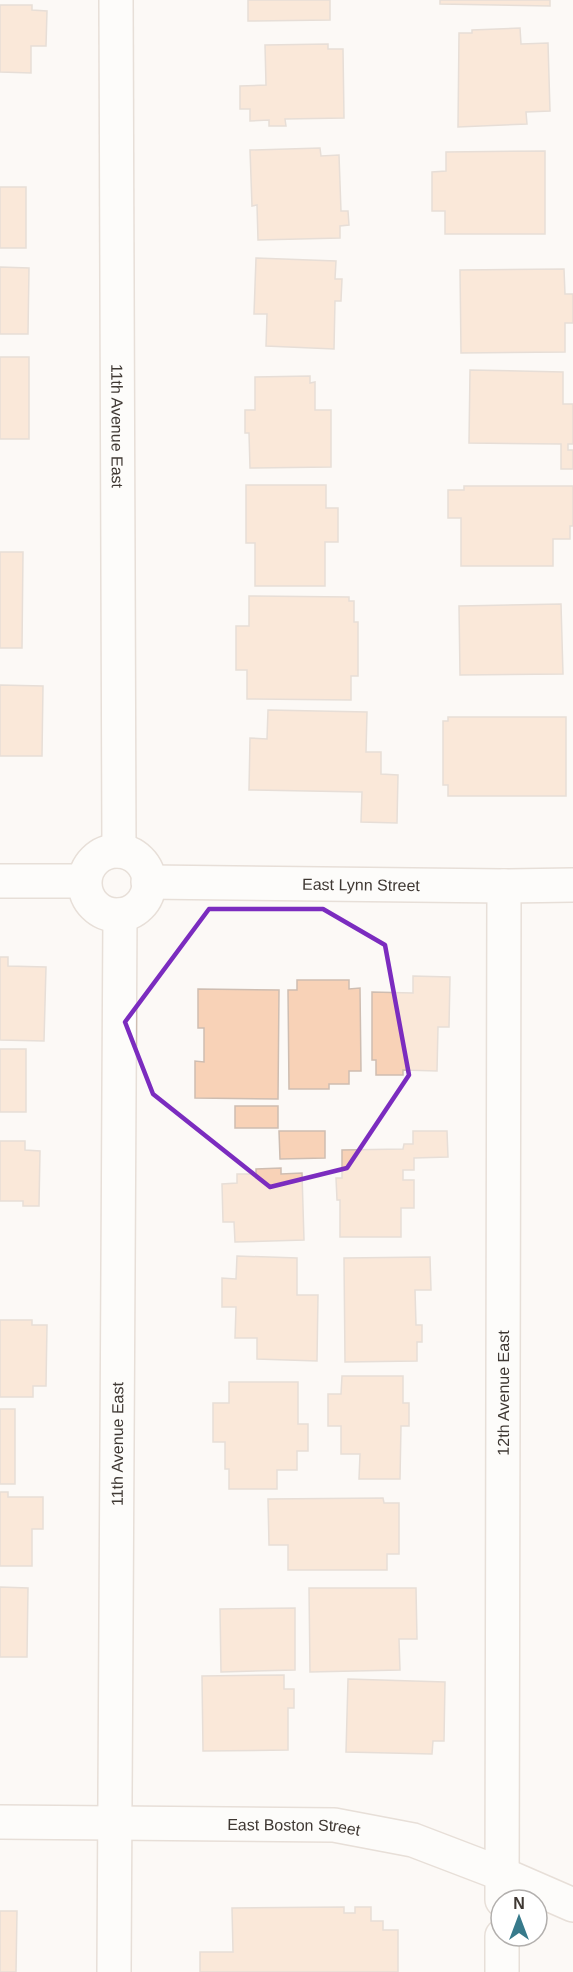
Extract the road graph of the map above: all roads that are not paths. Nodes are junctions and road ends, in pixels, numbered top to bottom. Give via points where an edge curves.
1 (116, 0) edge
2 (119, 851) junction
3 (0, 881) edge
4 (84, 881) junction
5 (148, 882) junction
6 (573, 885) edge
7 (504, 886) junction
8 (120, 915) junction
9 (0, 1822) edge
10 (115, 1822) junction
11 (502, 1887) edge
12 (573, 1905) edge
13 (502, 1948) edge
14 (114, 1972) edge
15 (502, 1972) edge

1 - 2 street, 11th Avenue East
2 - 4 street via 94,860
2 - 5 street via 135,856 143,864
3 - 4 street
4 - 8 street via 94,907 102,913
5 - 7 street, East Lynn Street
5 - 8 street via 147,896 141,905
6 - 7 street, East Lynn Street
7 - 11 street, 12th Avenue East
8 - 10 street, 11th Avenue East
9 - 10 street, East Boston Street
10 - 11 street, East Boston Street via 334,1825 413,1840
10 - 14 street, 11th Avenue East
11 - 12 street, East Boston Street
13 - 15 street

